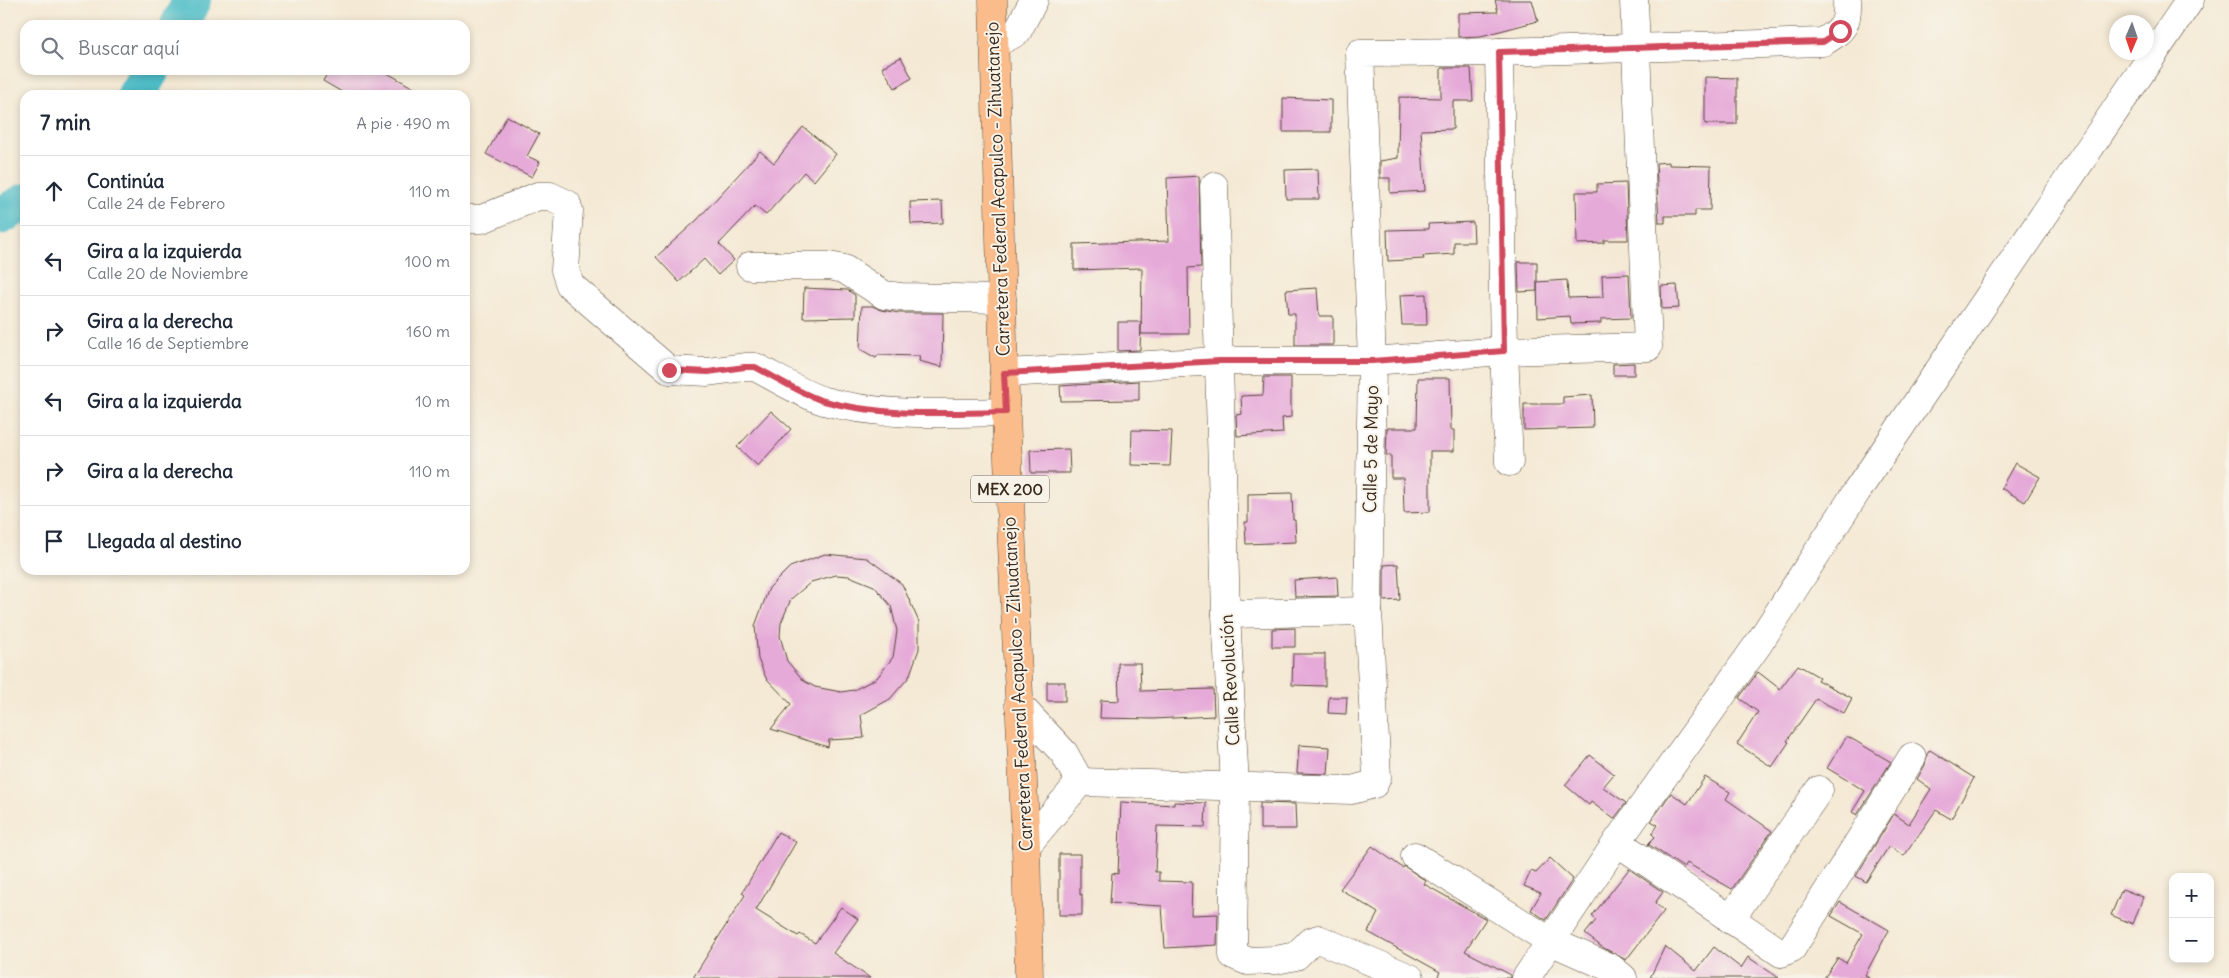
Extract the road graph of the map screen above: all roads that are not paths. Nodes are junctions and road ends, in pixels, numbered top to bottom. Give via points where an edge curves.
1 (993, 0) edge
2 (1034, 0) edge
3 (1634, 0) edge
4 (1847, 0) edge
5 (2190, 0) edge
6 (994, 44) junction
7 (1636, 49) junction
8 (1499, 52) junction
9 (1214, 186) dead end
10 (470, 219) edge
11 (750, 266) dead end
12 (1002, 299) junction
13 (1504, 351) junction
14 (1220, 361) junction
15 (1372, 361) junction
16 (1004, 373) junction
17 (1006, 412) junction
18 (1509, 462) dead end
19 (1368, 611) junction
20 (1226, 614) junction
21 (1019, 705) junction
22 (1912, 757) dead end
23 (1080, 782) junction
24 (1235, 786) junction
25 (1819, 790) dead end
26 (1617, 842) junction
27 (1026, 846) junction
28 (1415, 856) dead end
29 (1730, 920) junction
30 (1550, 941) junction
31 (1029, 978) edge
32 (1410, 978) edge
33 (1526, 978) edge
34 (1623, 978) edge

1 - 6 main road, Carretera Federal Acapulco - Zihuatanejo / MEX 200
2 - 6 street via 1017,32
3 - 7 street
4 - 7 street via 1848,19 1840,31 1823,42
5 - 26 street via 1857,491 1759,644
6 - 12 main road, Carretera Federal Acapulco - Zihuatanejo / MEX 200
7 - 8 street
7 - 13 street via 1648,347
8 - 13 street
8 - 15 street, Calle 5 de Mayo via 1360,53
9 - 14 street, Calle Revolución
10 - 17 street via 482,219 538,196 550,196 567,204 565,270 570,285 669,370 708,372 755,367 822,400 867,410
11 - 12 street via 829,266 844,269 884,295
12 - 16 main road, Carretera Federal Acapulco - Zihuatanejo / MEX 200
13 - 15 street
13 - 18 street
14 - 15 street
14 - 16 street
14 - 20 street, Calle Revolución
15 - 19 street, Calle 5 de Mayo
16 - 17 main road, Carretera Federal Acapulco - Zihuatanejo / MEX 200
17 - 21 main road, Carretera Federal Acapulco - Zihuatanejo / MEX 200
19 - 20 street
19 - 24 street, Calle 5 de Mayo via 1377,777 1374,784 1352,790
20 - 24 street, Calle Revolución
21 - 23 street via 1064,753
21 - 27 main road, Carretera Federal Acapulco - Zihuatanejo / MEX 200
22 - 29 street via 1792,948 1781,953
23 - 24 street
23 - 27 street
24 - 32 street, Calle Revolución via 1234,955 1248,961 1276,960 1296,956 1310,942 1318,939
25 - 29 street
26 - 29 street
26 - 30 street
27 - 31 main road, Carretera Federal Acapulco - Zihuatanejo / MEX 200
28 - 30 street
30 - 33 street
30 - 34 street via 1610,968

